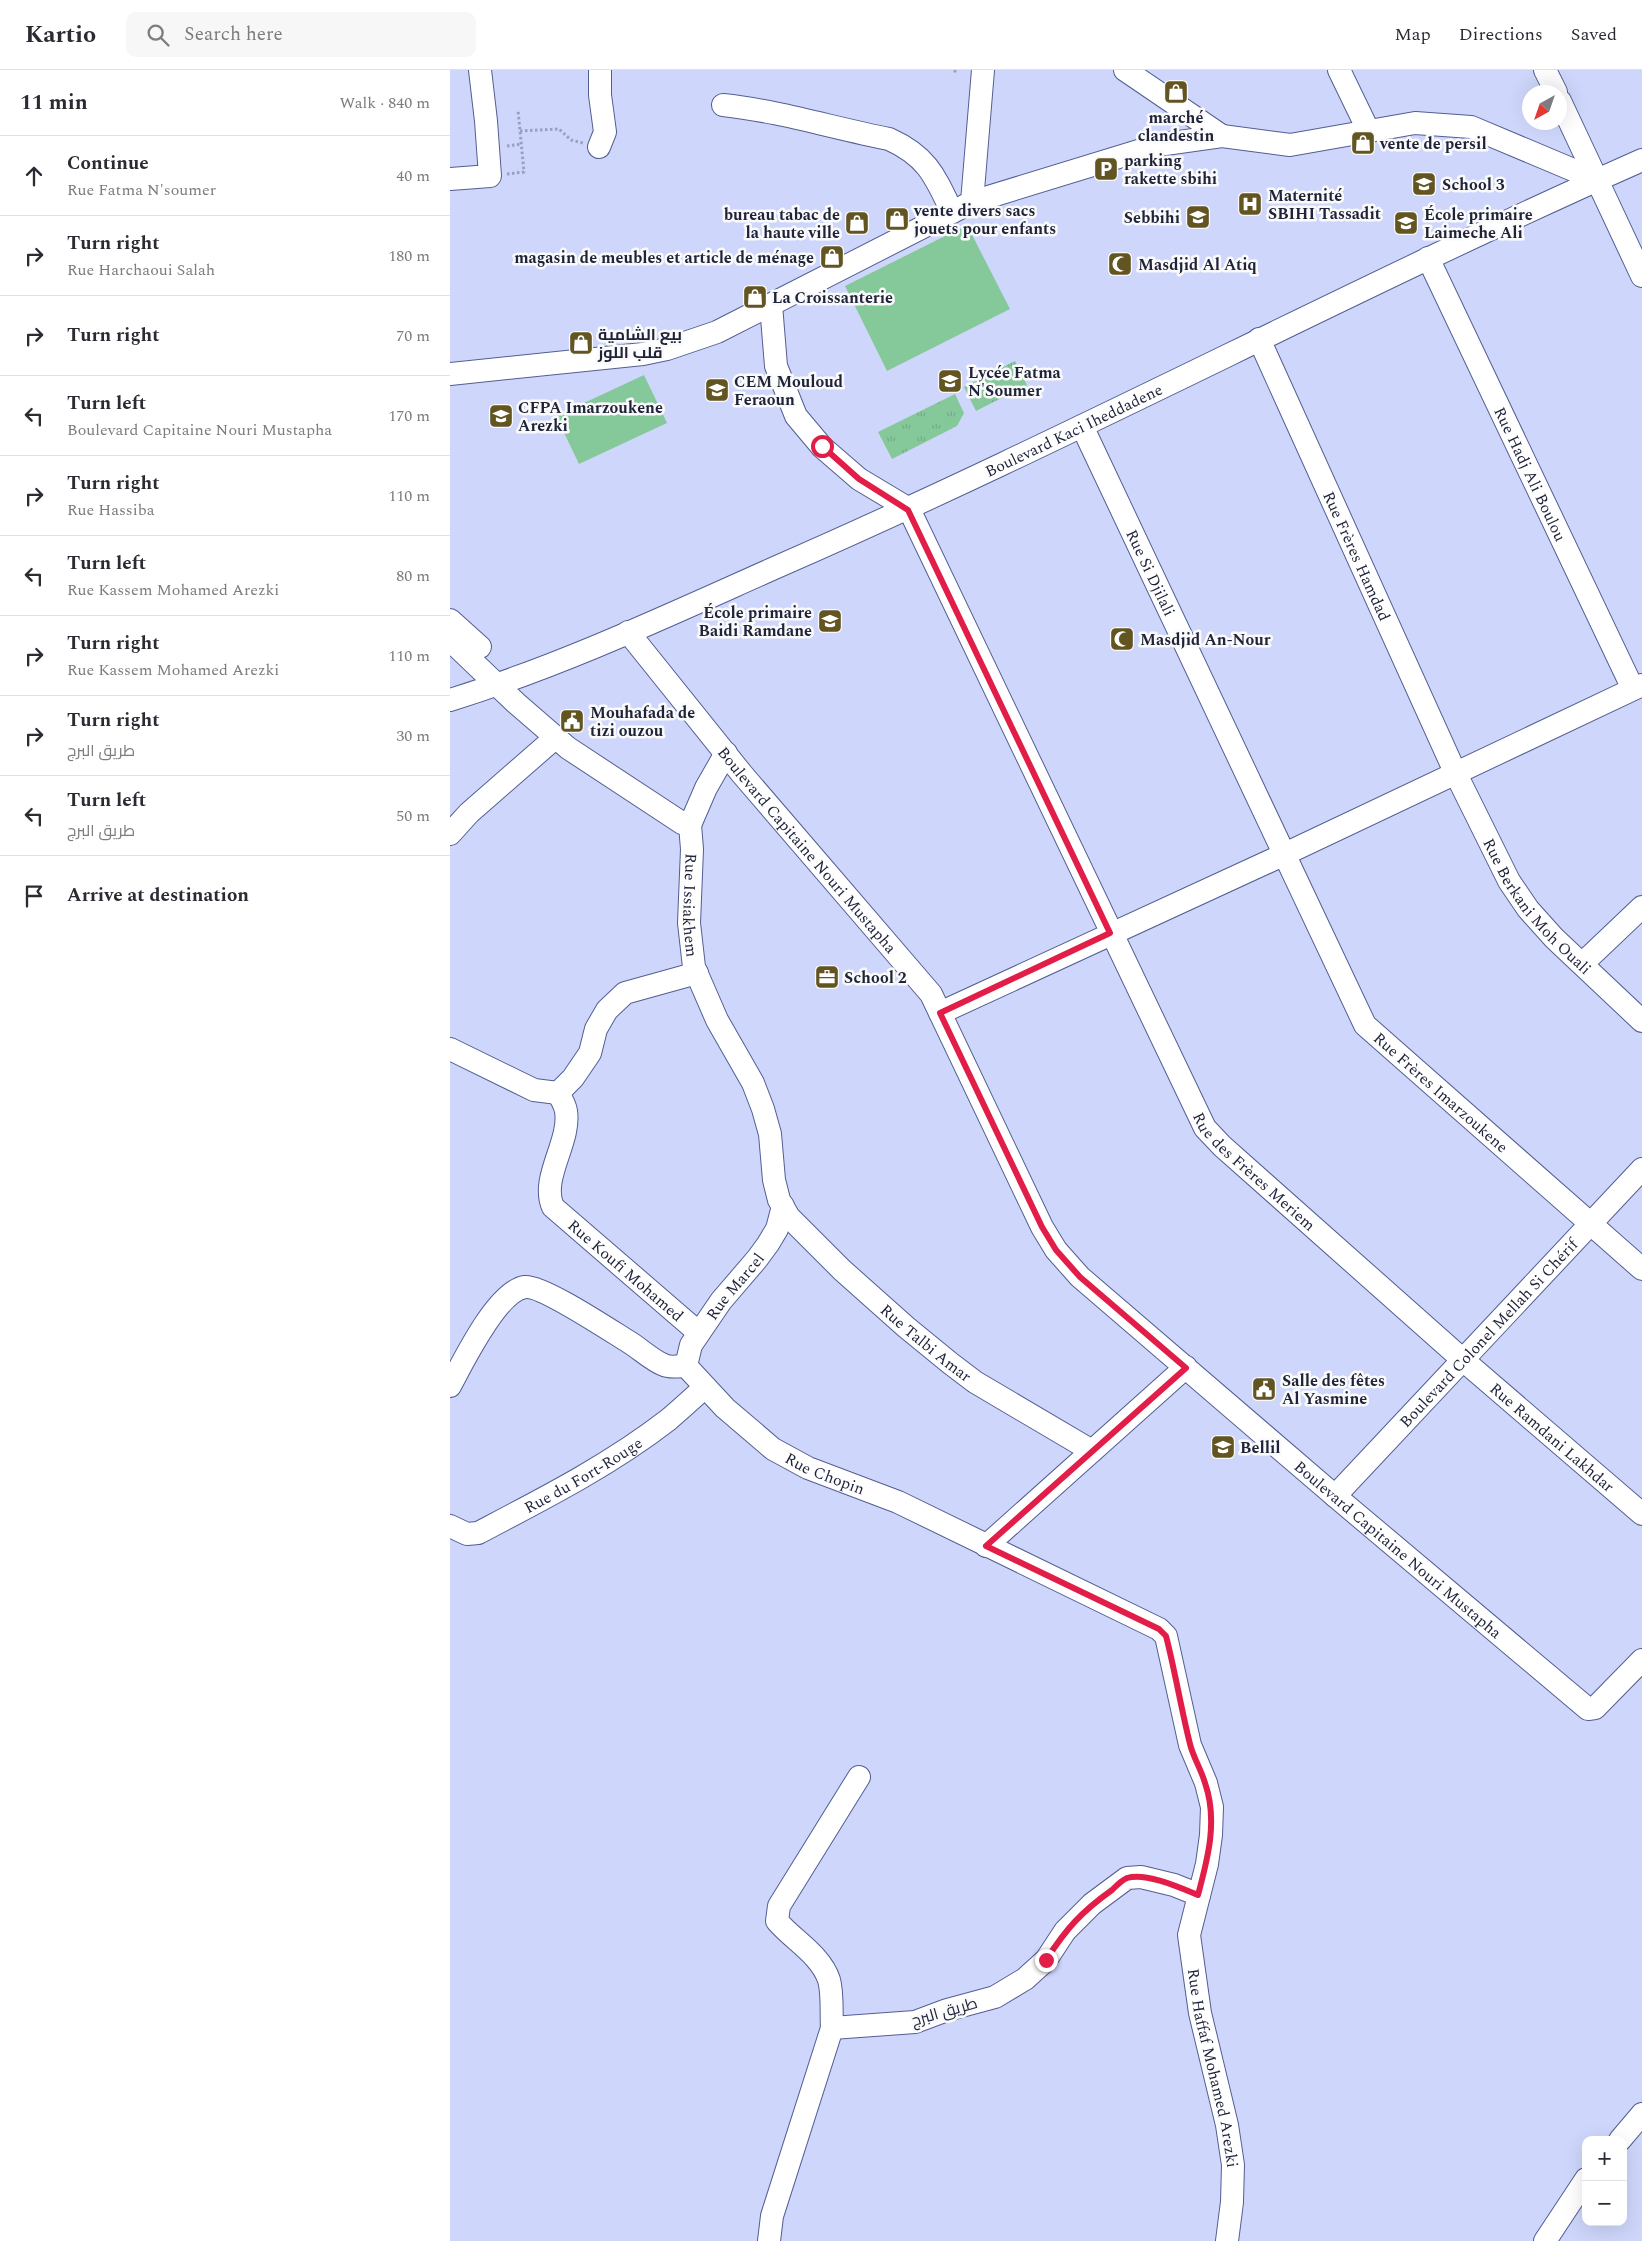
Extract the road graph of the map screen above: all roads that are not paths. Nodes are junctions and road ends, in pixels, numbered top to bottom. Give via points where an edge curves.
1 (480, 70) edge
2 (600, 70) edge
3 (984, 70) edge
4 (1125, 70) edge
5 (1339, 70) edge
6 (1545, 70) edge
7 (1552, 85) edge
8 (723, 105) dead end
9 (1567, 115) edge
10 (1369, 132) junction
11 (1222, 136) junction
12 (599, 147) road end
13 (1642, 160) edge
14 (450, 179) edge
15 (1598, 180) junction
16 (972, 202) junction
17 (952, 212) junction
18 (1428, 258) junction
19 (1642, 276) edge
20 (771, 305) junction
21 (1259, 339) junction
22 (450, 374) edge
23 (1082, 426) junction
24 (908, 510) junction
25 (450, 620) edge
26 (628, 632) junction
27 (450, 640) edge
28 (505, 682) junction
29 (1637, 687) edge
30 (450, 700) edge
31 (556, 737) junction
32 (726, 753) junction
33 (1455, 772) junction
34 (690, 825) junction
35 (450, 834) edge
36 (1285, 854) junction
37 (1642, 907) edge
38 (1110, 933) junction
39 (1582, 964) junction
40 (697, 973) junction
41 (940, 1013) junction
42 (1642, 1022) edge
43 (450, 1049) edge
44 (558, 1092) junction
45 (1642, 1169) edge
46 (783, 1206) junction
47 (1591, 1224) junction
48 (1642, 1269) edge
49 (699, 1333) junction
50 (1463, 1360) junction
51 (686, 1366) junction
52 (1186, 1368) junction
53 (450, 1386) edge
54 (705, 1387) junction
55 (1092, 1451) junction
56 (1335, 1496) junction
57 (1642, 1514) edge
58 (450, 1526) edge
59 (986, 1546) junction
60 (1642, 1660) edge
61 (858, 1777) dead end
62 (1198, 1895) junction
63 (832, 2028) junction
64 (1642, 2114) edge
65 (1623, 2136) edge
66 (1585, 2181) edge
67 (769, 2241) edge
68 (1227, 2241) edge
69 (1544, 2241) edge

1 - 14 street via 490,176
2 - 12 street via 605,132
3 - 16 street
4 - 11 street
5 - 10 street
6 - 7 street
8 - 17 street via 794,117 889,139 902,145 914,152 934,174
9 - 15 street
10 - 11 street via 1290,145
10 - 15 street via 1415,124 1471,127
11 - 16 street via 1158,146
13 - 15 street, Boulevard Kaci Iheddadene
15 - 18 street, Boulevard Kaci Iheddadene
15 - 19 street
16 - 17 street
17 - 20 street
18 - 21 street, Boulevard Kaci Iheddadene
18 - 29 street, Rue Hadj Ali Boulou
20 - 22 street via 718,332 667,349
20 - 24 street via 776,366 796,416 822,446 859,479
21 - 23 street, Boulevard Kaci Iheddadene
21 - 33 street, Rue Frères Hamdad
23 - 24 street, Boulevard Kaci Iheddadene
23 - 36 street, Rue Si Djilali
24 - 26 street, Boulevard Kaci Iheddadene
24 - 38 street, Rue des Frères Meriem
25 - 28 street
26 - 28 street, Boulevard Kaci Iheddadene
26 - 32 street, Boulevard Capitaine Nouri Mustapha
27 - 28 street
28 - 30 street, Boulevard Kaci Iheddadene
28 - 31 street
29 - 33 street
31 - 34 street via 682,823
31 - 35 street via 469,812
32 - 34 street
32 - 41 street, Boulevard Capitaine Nouri Mustapha via 918,976
33 - 36 street
33 - 39 street, Rue Berkani Moh Ouali via 1509,881 1528,909
34 - 40 street, Rue Issiakhem via 689,923
36 - 38 street
36 - 47 street, Rue Frères Imarzoukene via 1365,1025
37 - 39 street
38 - 41 street
38 - 50 street, Rue des Frères Meriem via 1205,1128
39 - 42 street, Rue Berkani Moh Ouali
40 - 44 street via 626,993 607,1010 596,1029 590,1053 573,1078
40 - 46 street, Rue Issiakhem via 763,1109 770,1134 774,1180
41 - 52 street, Boulevard Capitaine Nouri Mustapha via 1056,1250 1080,1277
43 - 44 street via 534,1090
44 - 49 street, Rue Koufi Mohamed via 566,1111 565,1129 550,1184 552,1207
45 - 47 street, Boulevard Colonel Mellah Si Chérif
46 - 49 street, Rue Marcel via 777,1229 768,1244
46 - 55 street, Rue Talbi Amar via 789,1217 842,1270 950,1363 975,1382
47 - 48 street, Rue Frères Imarzoukene
47 - 50 street, Boulevard Colonel Mellah Si Chérif
49 - 51 street, Rue Marcel via 690,1345
50 - 56 street, Boulevard Colonel Mellah Si Chérif
50 - 57 street, Rue Ramdani Lakhdar
51 - 53 street via 664,1366 618,1335 538,1290 526,1287 516,1290 499,1305 474,1341
51 - 54 street, Rue Chopin
52 - 55 street
52 - 56 street, Boulevard Capitaine Nouri Mustapha
54 - 58 street, Rue du Fort-Rouge via 626,1449 562,1489 478,1533 467,1534
54 - 59 street, Rue Chopin via 773,1448 808,1468 898,1502
55 - 59 street
56 - 60 street, Boulevard Capitaine Nouri Mustapha via 1588,1709 1592,1710
59 - 62 street, Rue Chopin via 1159,1629 1166,1636 1190,1745 1212,1807 1210,1845
61 - 63 street via 779,1906 777,1921 819,1962 829,1980
62 - 63 street, طريق البرج via 1174,1885 1140,1877 1127,1878 1092,1904 1065,1931 1046,1960 1025,1979 995,1997 915,2022
62 - 68 street, Rue Haffaf Mohamed Arezki via 1189,1935 1200,2013 1227,2125 1233,2165
63 - 67 street via 772,2216
64 - 65 street
66 - 69 street

